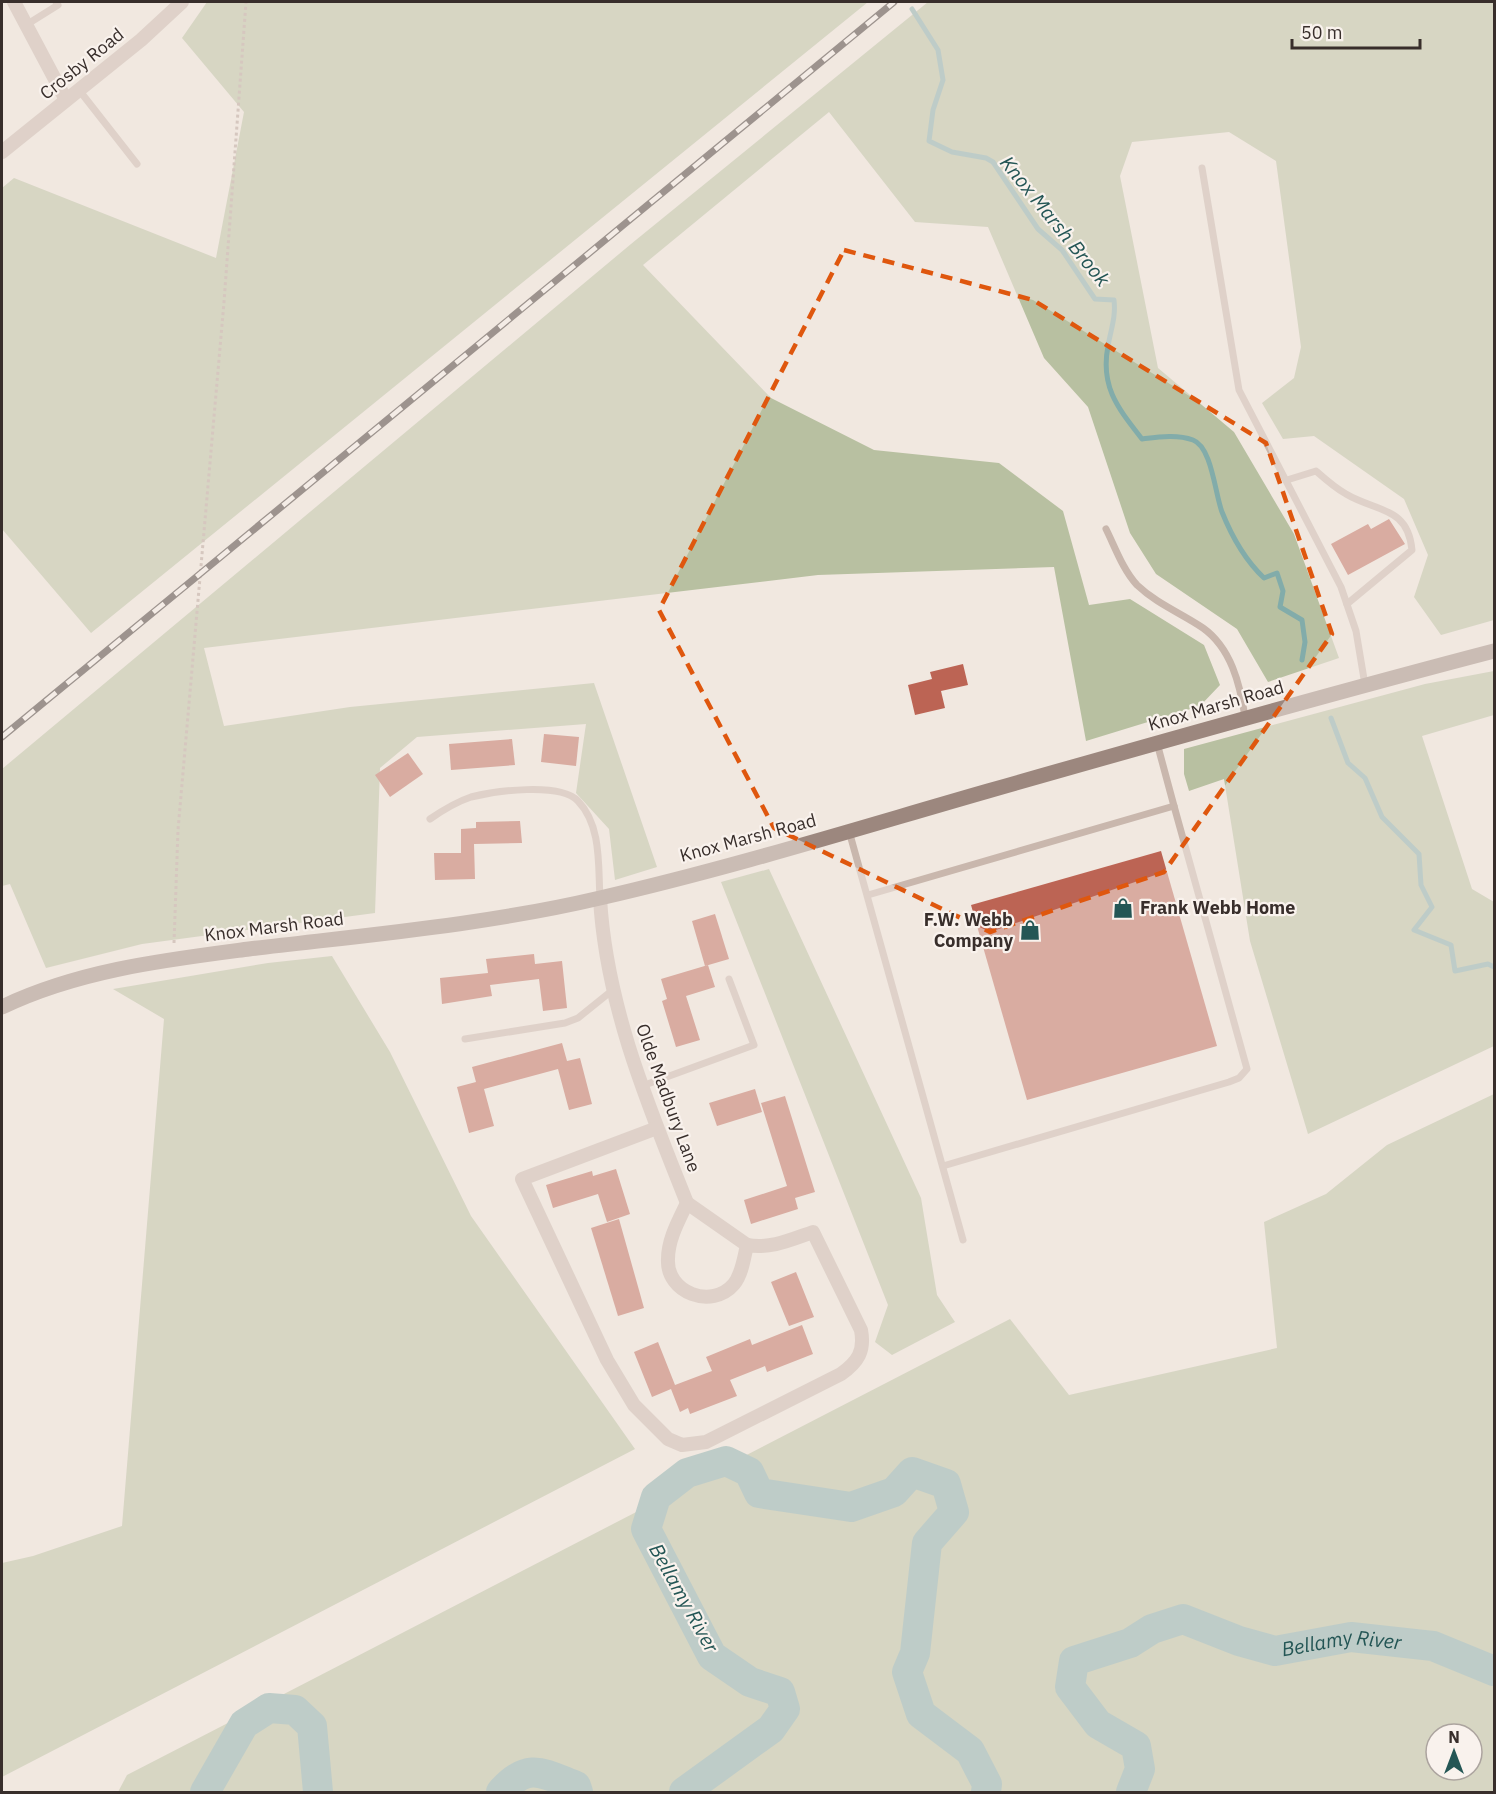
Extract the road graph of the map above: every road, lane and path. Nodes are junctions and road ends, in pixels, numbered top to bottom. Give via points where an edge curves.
1 (14, 2) edge
2 (56, 2) edge
3 (182, 2) edge
4 (246, 2) edge
5 (26, 25) junction
6 (79, 90) junction
7 (66, 100) junction
8 (2, 152) edge
9 (137, 164) dead end
10 (1202, 168) dead end
11 (1287, 480) junction
12 (1106, 529) dead end
13 (1347, 604) junction
14 (1494, 651) edge
15 (1365, 685) junction
16 (1245, 717) junction
17 (1157, 743) junction
18 (1174, 806) junction
19 (430, 819) dead end
20 (849, 831) junction
21 (868, 895) junction
22 (600, 898) junction
23 (175, 960) junction
24 (729, 979) dead end
25 (615, 989) junction
26 (2, 1007) edge
27 (465, 1039) dead end
28 (642, 1086) junction
29 (657, 1128) junction
30 (943, 1166) junction
31 (687, 1203) junction
32 (963, 1240) dead end
33 (747, 1245) junction

1 - 5 street
2 - 5 lane via 58,5
3 - 6 street, Crosby Road
4 - 23 path via 178,830
5 - 7 street
6 - 7 street, Crosby Road
6 - 9 lane
7 - 8 street, Crosby Road
10 - 11 lane via 1239,390
11 - 13 lane
11 - 13 lane via 1316,471 1345,494 1394,513 1405,524 1412,550
12 - 16 lane via 1135,583 1218,642 1229,658
13 - 15 lane
14 - 15 main road, Knox Marsh Road
15 - 16 main road, Knox Marsh Road
16 - 17 main road, Knox Marsh Road
17 - 18 lane
17 - 20 main road, Knox Marsh Road
18 - 21 lane
18 - 30 lane via 1246,1069 1230,1082
19 - 22 lane via 470,797 499,792 533,790 570,795 591,820
20 - 21 lane
20 - 22 main road, Knox Marsh Road
21 - 30 lane
22 - 23 main road, Knox Marsh Road via 474,921
22 - 25 street, Olde Madbury Lane
23 - 26 main road, Knox Marsh Road via 69,981
24 - 28 lane via 754,1045
25 - 27 lane via 578,1018 565,1023
25 - 28 street, Olde Madbury Lane
28 - 29 street, Olde Madbury Lane
29 - 31 street, Olde Madbury Lane
29 - 33 street via 522,1179 568,1281 634,1405 668,1439 682,1445 706,1443 842,1374 861,1353 861,1330 813,1232 776,1245
30 - 32 lane
31 - 33 street
31 - 33 street via 676,1225 667,1261 670,1272 686,1292 710,1298 723,1293 740,1273

